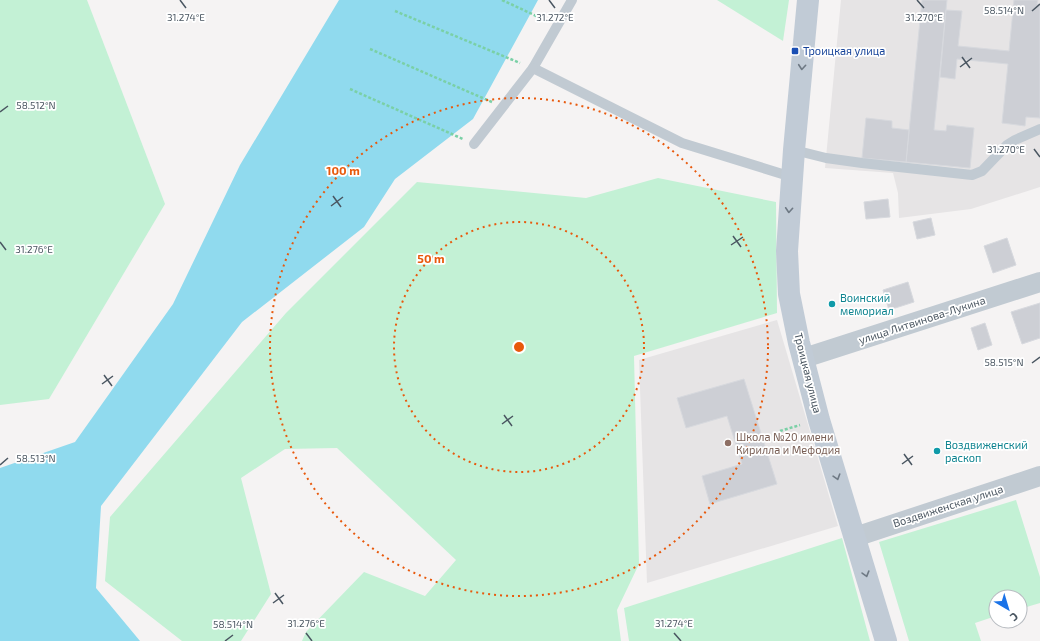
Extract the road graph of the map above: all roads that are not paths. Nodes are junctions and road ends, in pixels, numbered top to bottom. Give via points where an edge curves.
1 (572, 0) edge
2 (808, 0) edge
3 (532, 68) junction
4 (1040, 129) edge
5 (474, 144) road end
6 (794, 150) junction
7 (792, 177) junction
8 (1040, 282) edge
9 (804, 358) junction
10 (1040, 476) edge
11 (855, 536) junction
12 (886, 641) edge

1 - 3 lane
2 -> 6 main road, Троицкая улица
3 - 5 lane
3 - 7 lane via 682,143
4 - 6 lane via 1015,140 982,171 972,175 826,158
6 - 7 main road, Троицкая улица
7 -> 9 main road, Троицкая улица via 787,251 789,294
8 - 9 street, улица Литвинова-Лукина
9 -> 11 main road, Троицкая улица
10 - 11 street, Воздвиженская улица
11 -> 12 main road, Троицкая улица

